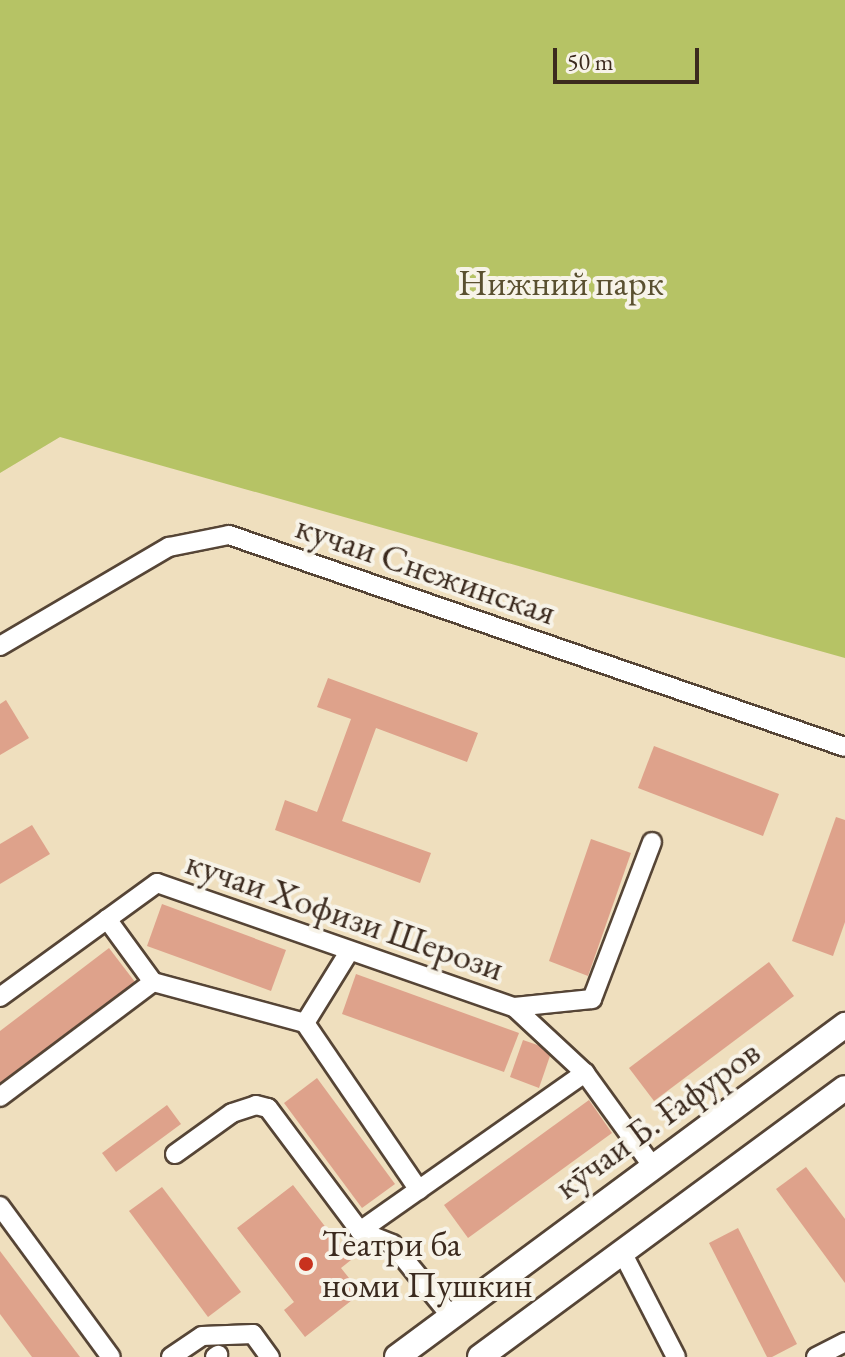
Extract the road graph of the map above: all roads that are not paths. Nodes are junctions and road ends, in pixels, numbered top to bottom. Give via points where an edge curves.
1 (0, 646) edge
2 (845, 747) edge
3 (652, 842) dead end
4 (107, 919) junction
5 (349, 952) junction
6 (153, 982) junction
7 (0, 997) edge
8 (514, 1007) junction
9 (305, 1023) junction
10 (845, 1025) edge
11 (585, 1073) junction
12 (845, 1088) edge
13 (0, 1097) edge
14 (175, 1154) dead end
15 (653, 1167) junction
16 (419, 1190) junction
17 (0, 1206) edge
18 (360, 1231) junction
19 (622, 1252) junction
20 (451, 1316) junction
21 (845, 1342) edge
22 (111, 1357) edge
23 (171, 1357) edge
24 (270, 1357) edge
25 (397, 1357) edge
26 (480, 1357) edge
27 (676, 1357) edge
28 (816, 1357) edge

1 - 2 street, кучаи Снежинская via 169,547 229,535
3 - 8 street via 592,999
4 - 5 street, кучаи Хофизи Шерози via 157,883
4 - 6 street
4 - 7 street, кучаи Хофизи Шерози
5 - 8 street, кучаи Хофизи Шерози
5 - 9 street
6 - 9 street
6 - 13 street
8 - 11 street
9 - 16 street
10 - 15 main road, кӯчаи Б. Ғафуров
11 - 15 street
11 - 16 street
12 - 19 main road
14 - 18 street via 232,1113 256,1105 268,1108
15 - 20 main road, кӯчаи Б. Ғафуров
16 - 18 street
17 - 22 street
18 - 20 street via 392,1244
19 - 26 main road
19 - 27 street
20 - 25 main road, кӯчаи Б. Ғафуров
21 - 28 street
23 - 24 street via 202,1336 253,1334

